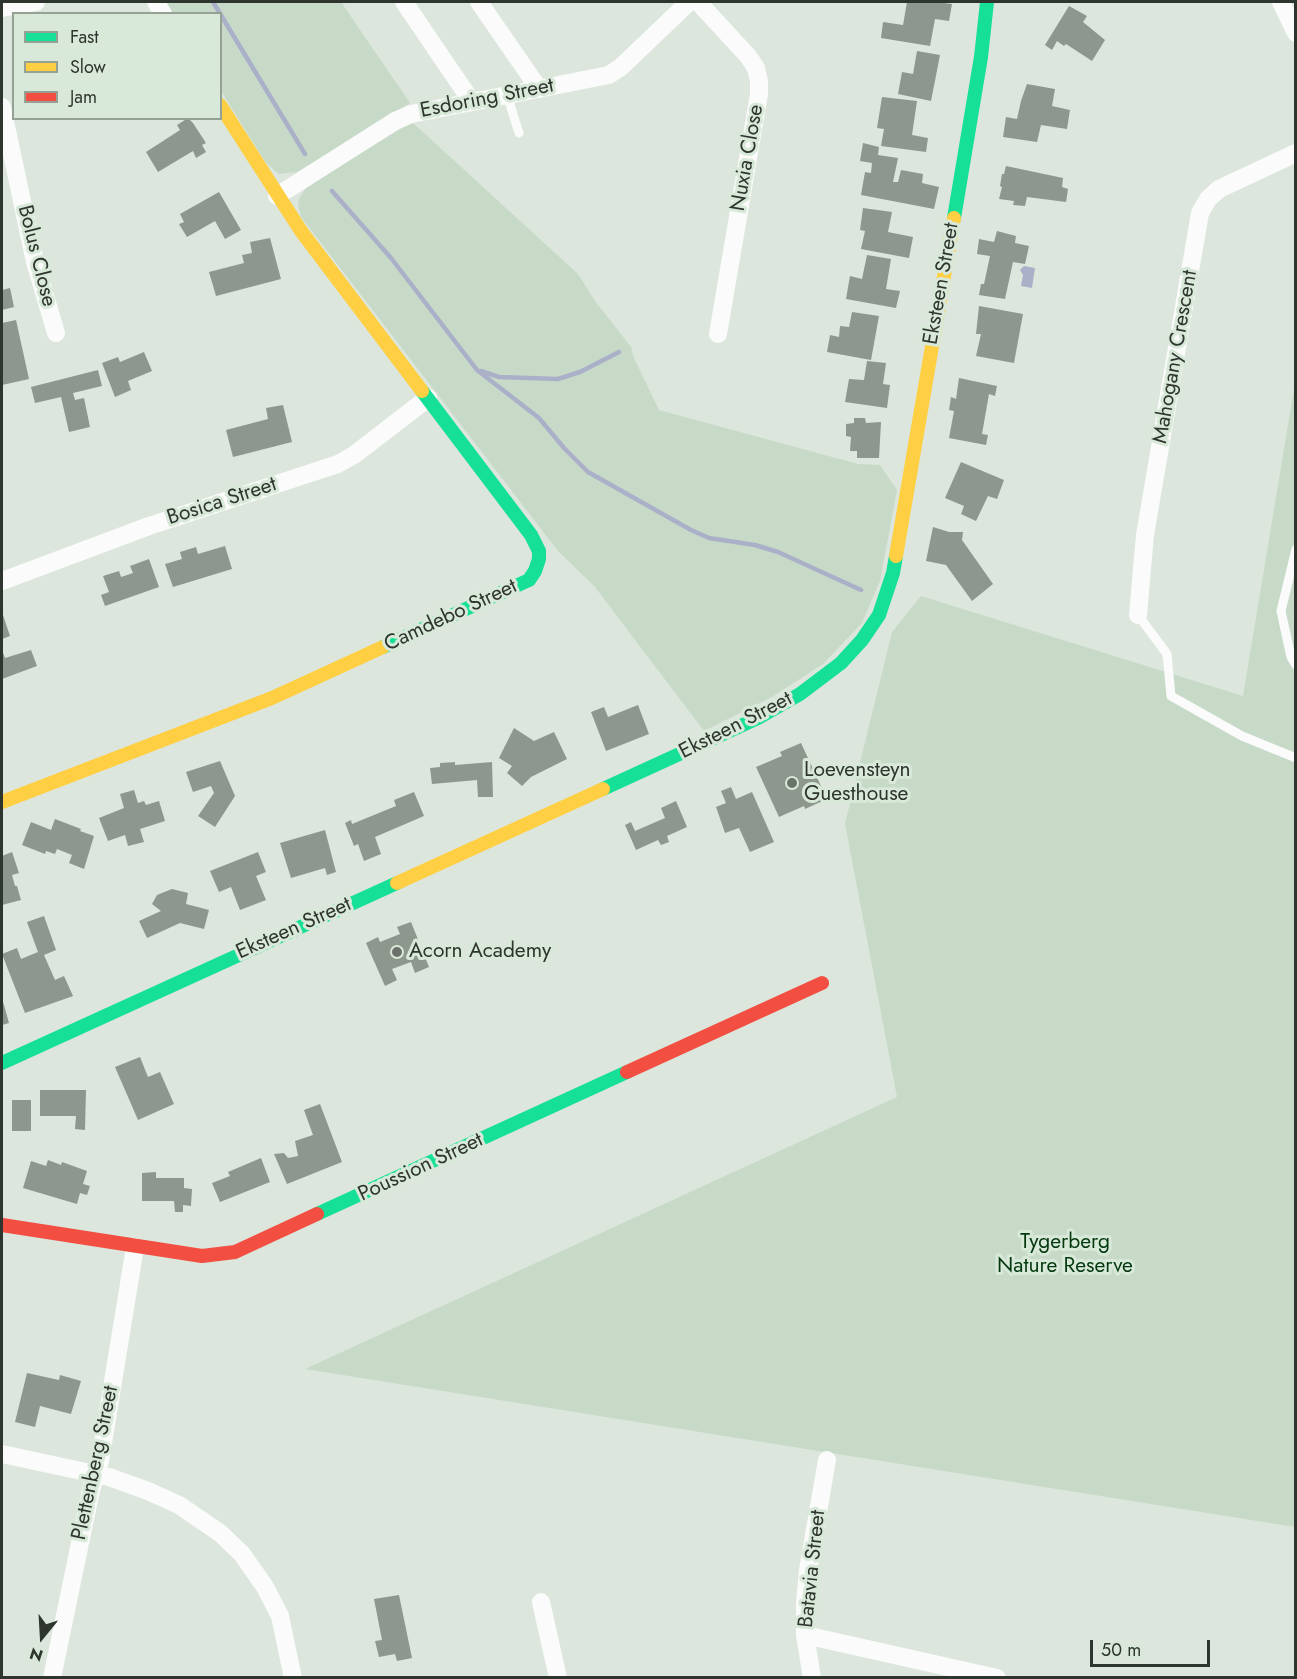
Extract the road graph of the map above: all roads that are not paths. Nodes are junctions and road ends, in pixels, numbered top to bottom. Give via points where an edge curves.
1 (36, 2) edge
2 (404, 2) edge
3 (479, 2) edge
4 (689, 2) edge
5 (698, 2) edge
6 (987, 2) edge
7 (1281, 2) edge
8 (2, 8) edge
9 (1296, 33) edge
10 (539, 89) junction
11 (507, 95) junction
12 (472, 102) junction
13 (2, 107) edge
14 (222, 108) edge
15 (519, 133) dead end
16 (1296, 153) edge
17 (277, 196) junction
18 (56, 333) dead end
19 (718, 334) dead end
20 (428, 398) junction
21 (1296, 549) edge
22 (2, 581) edge
23 (1138, 615) joint
24 (1296, 665) edge
25 (1296, 758) edge
26 (2, 802) edge
27 (822, 983) dead end
28 (2, 1064) edge
29 (2, 1225) edge
30 (135, 1246) junction
31 (2, 1454) edge
32 (827, 1460) dead end
33 (96, 1474) junction
34 (541, 1602) dead end
35 (805, 1635) junction
36 (51, 1677) edge
37 (293, 1677) edge
38 (558, 1677) edge
39 (812, 1677) edge
40 (997, 1677) edge

1 - 8 street
2 - 12 street
3 - 10 street
4 - 10 street, Esdoring Street via 615,72
5 - 19 street, Nuxia Close via 748,56 759,81
6 - 28 street, Eksteen Street via 981,57 893,573 879,615 841,663 758,718
7 - 9 street
10 - 11 street, Esdoring Street
11 - 12 street, Esdoring Street
11 - 15 lane
12 - 17 street, Esdoring Street via 395,121
13 - 18 street, Bolus Close via 35,262
14 - 17 street, Camdebo Street
16 - 23 street, Mahogany Crescent via 1219,189 1200,213 1145,535
17 - 20 street, Camdebo Street
20 - 22 street, Bosica Street via 338,464 149,526
20 - 26 street, Camdebo Street via 531,535 539,559 529,580 272,698
21 - 24 lane via 1281,611
23 - 25 lane via 1167,654 1172,696 1242,736
27 - 30 street, Poussion Street via 236,1252 202,1256
29 - 30 street, Poussion Street
30 - 33 street, Plettenberg Street
31 - 33 street
32 - 35 street, Batavia Street via 808,1570
33 - 36 street, Plettenberg Street
33 - 37 street via 179,1505 220,1533 242,1554 280,1616
34 - 38 street
35 - 39 street, Batavia Street
35 - 40 street

